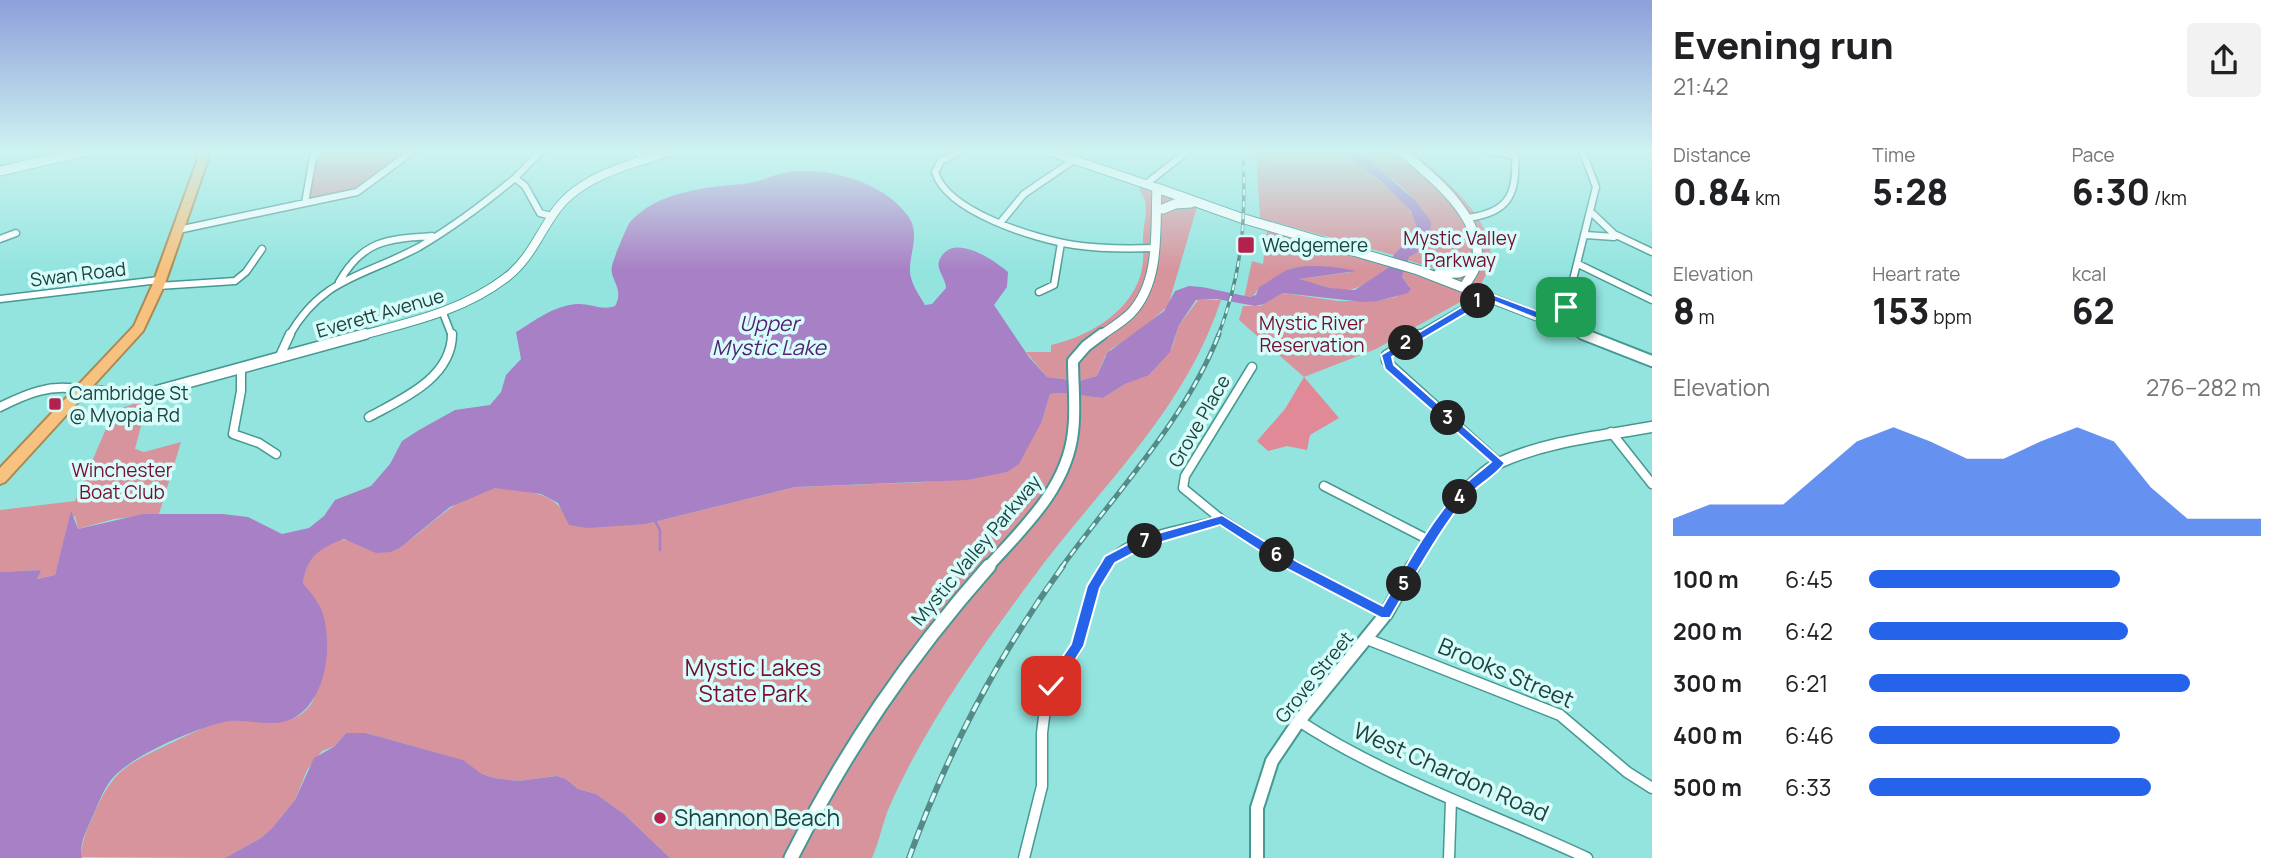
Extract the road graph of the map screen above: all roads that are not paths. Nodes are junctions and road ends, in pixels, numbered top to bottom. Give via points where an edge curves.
1 (193, 190) edge
2 (307, 190) edge
3 (360, 190) edge
4 (500, 190) edge
5 (527, 190) edge
6 (577, 190) edge
7 (947, 190) edge
8 (1027, 190) edge
9 (1157, 190) edge
10 (1163, 190) edge
11 (1443, 190) edge
12 (1514, 190) edge
13 (1595, 190) edge
14 (1168, 192) junction
15 (305, 203) junction
16 (1202, 205) junction
17 (1163, 209) junction
18 (1591, 212) junction
19 (551, 216) junction
20 (1466, 218) junction
21 (1000, 223) junction
22 (1157, 223) junction
23 (178, 230) junction
24 (16, 233) dead end
25 (1586, 235) junction
26 (436, 236) junction
27 (0, 239) edge
28 (1625, 240) junction
29 (1061, 243) junction
30 (1155, 248) junction
31 (262, 249) dead end
32 (1652, 253) edge
33 (1577, 264) junction
34 (1476, 267) junction
35 (1425, 272) junction
36 (158, 283) junction
37 (337, 285) junction
38 (1464, 287) junction
39 (1039, 292) dead end
40 (1483, 294) junction
41 (0, 299) edge
42 (1652, 300) edge
43 (443, 313) junction
44 (1562, 324) junction
45 (279, 358) junction
46 (1652, 361) edge
47 (1252, 367) dead end
48 (241, 369) junction
49 (82, 390) junction
50 (0, 407) edge
51 (369, 417) dead end
52 (1652, 426) edge
53 (1611, 432) junction
54 (276, 454) dead end
55 (1499, 463) junction
56 (0, 478) edge
57 (1652, 484) edge
58 (1324, 486) dead end
59 (1222, 520) junction
60 (1429, 540) junction
61 (1386, 614) junction
62 (1367, 639) junction
63 (1299, 721) junction
64 (1652, 788) edge
65 (1451, 800) junction
66 (791, 858) edge
67 (1024, 858) edge
68 (1257, 858) edge
69 (1449, 858) edge
70 (1587, 858) edge

1 - 23 highway
2 - 15 street
3 - 15 street
4 - 26 street
5 - 19 street via 540,214
6 - 19 street, Everett Avenue
7 - 21 street
8 - 21 street
9 - 22 main road, Mystic Valley Parkway
10 - 14 main road
11 - 20 main road
12 - 20 street via 1508,202 1490,214
13 - 18 street
14 - 16 main road
14 - 17 main road, Mystic Valley Parkway
15 - 23 street
16 - 17 main road via 1175,204
16 - 35 main road
17 - 22 main road, Mystic Valley Parkway
18 - 25 street
18 - 28 street
19 - 43 street, Everett Avenue via 538,243 510,275
20 - 34 main road via 1478,244
21 - 29 street
22 - 30 main road, Mystic Valley Parkway
23 - 36 highway
24 - 27 street
25 - 28 street
25 - 33 street
26 - 37 street
26 - 37 street via 370,244 351,260
28 - 32 street
29 - 30 street
29 - 39 street via 1054,285
30 - 66 main road, Mystic Valley Parkway via 1151,277 1140,303 1077,354 1072,366 1069,453 1050,495 904,669 827,787
31 - 36 street, Swan Road via 235,281
33 - 42 street
33 - 44 street
34 - 35 main road via 1455,274
34 - 38 main road
35 - 38 main road
36 - 41 street, Swan Road
36 - 49 highway via 139,328
37 - 45 street via 308,307
38 - 40 main road
40 - 44 main road
40 - 55 street via 1393,350 1385,361
43 - 45 street, Everett Avenue
43 - 51 street via 453,341 446,362 417,388
44 - 46 main road
45 - 48 street, Everett Avenue
47 - 59 street, Grove Place via 1183,482 1184,490
48 - 49 street, Everett Avenue via 142,395
48 - 54 street via 242,391 233,434
49 - 50 street via 54,387
49 - 56 highway
52 - 53 street, Grove Street
53 - 55 street, Grove Street
53 - 57 street
55 - 60 street, Grove Street via 1464,492
58 - 60 street
59 - 61 street, Grove Place via 1294,566
59 - 67 street via 1130,547 1102,570 1079,643 1046,701 1041,724 1041,790
60 - 61 street, Grove Street
61 - 62 street, Grove Street
62 - 63 street, Grove Street
62 - 64 street, Brooks Street via 1560,715 1635,780
63 - 65 street, West Chardon Road
63 - 68 street, Grove Street via 1272,761 1263,784 1256,816
65 - 69 street
65 - 70 street, West Chardon Road

